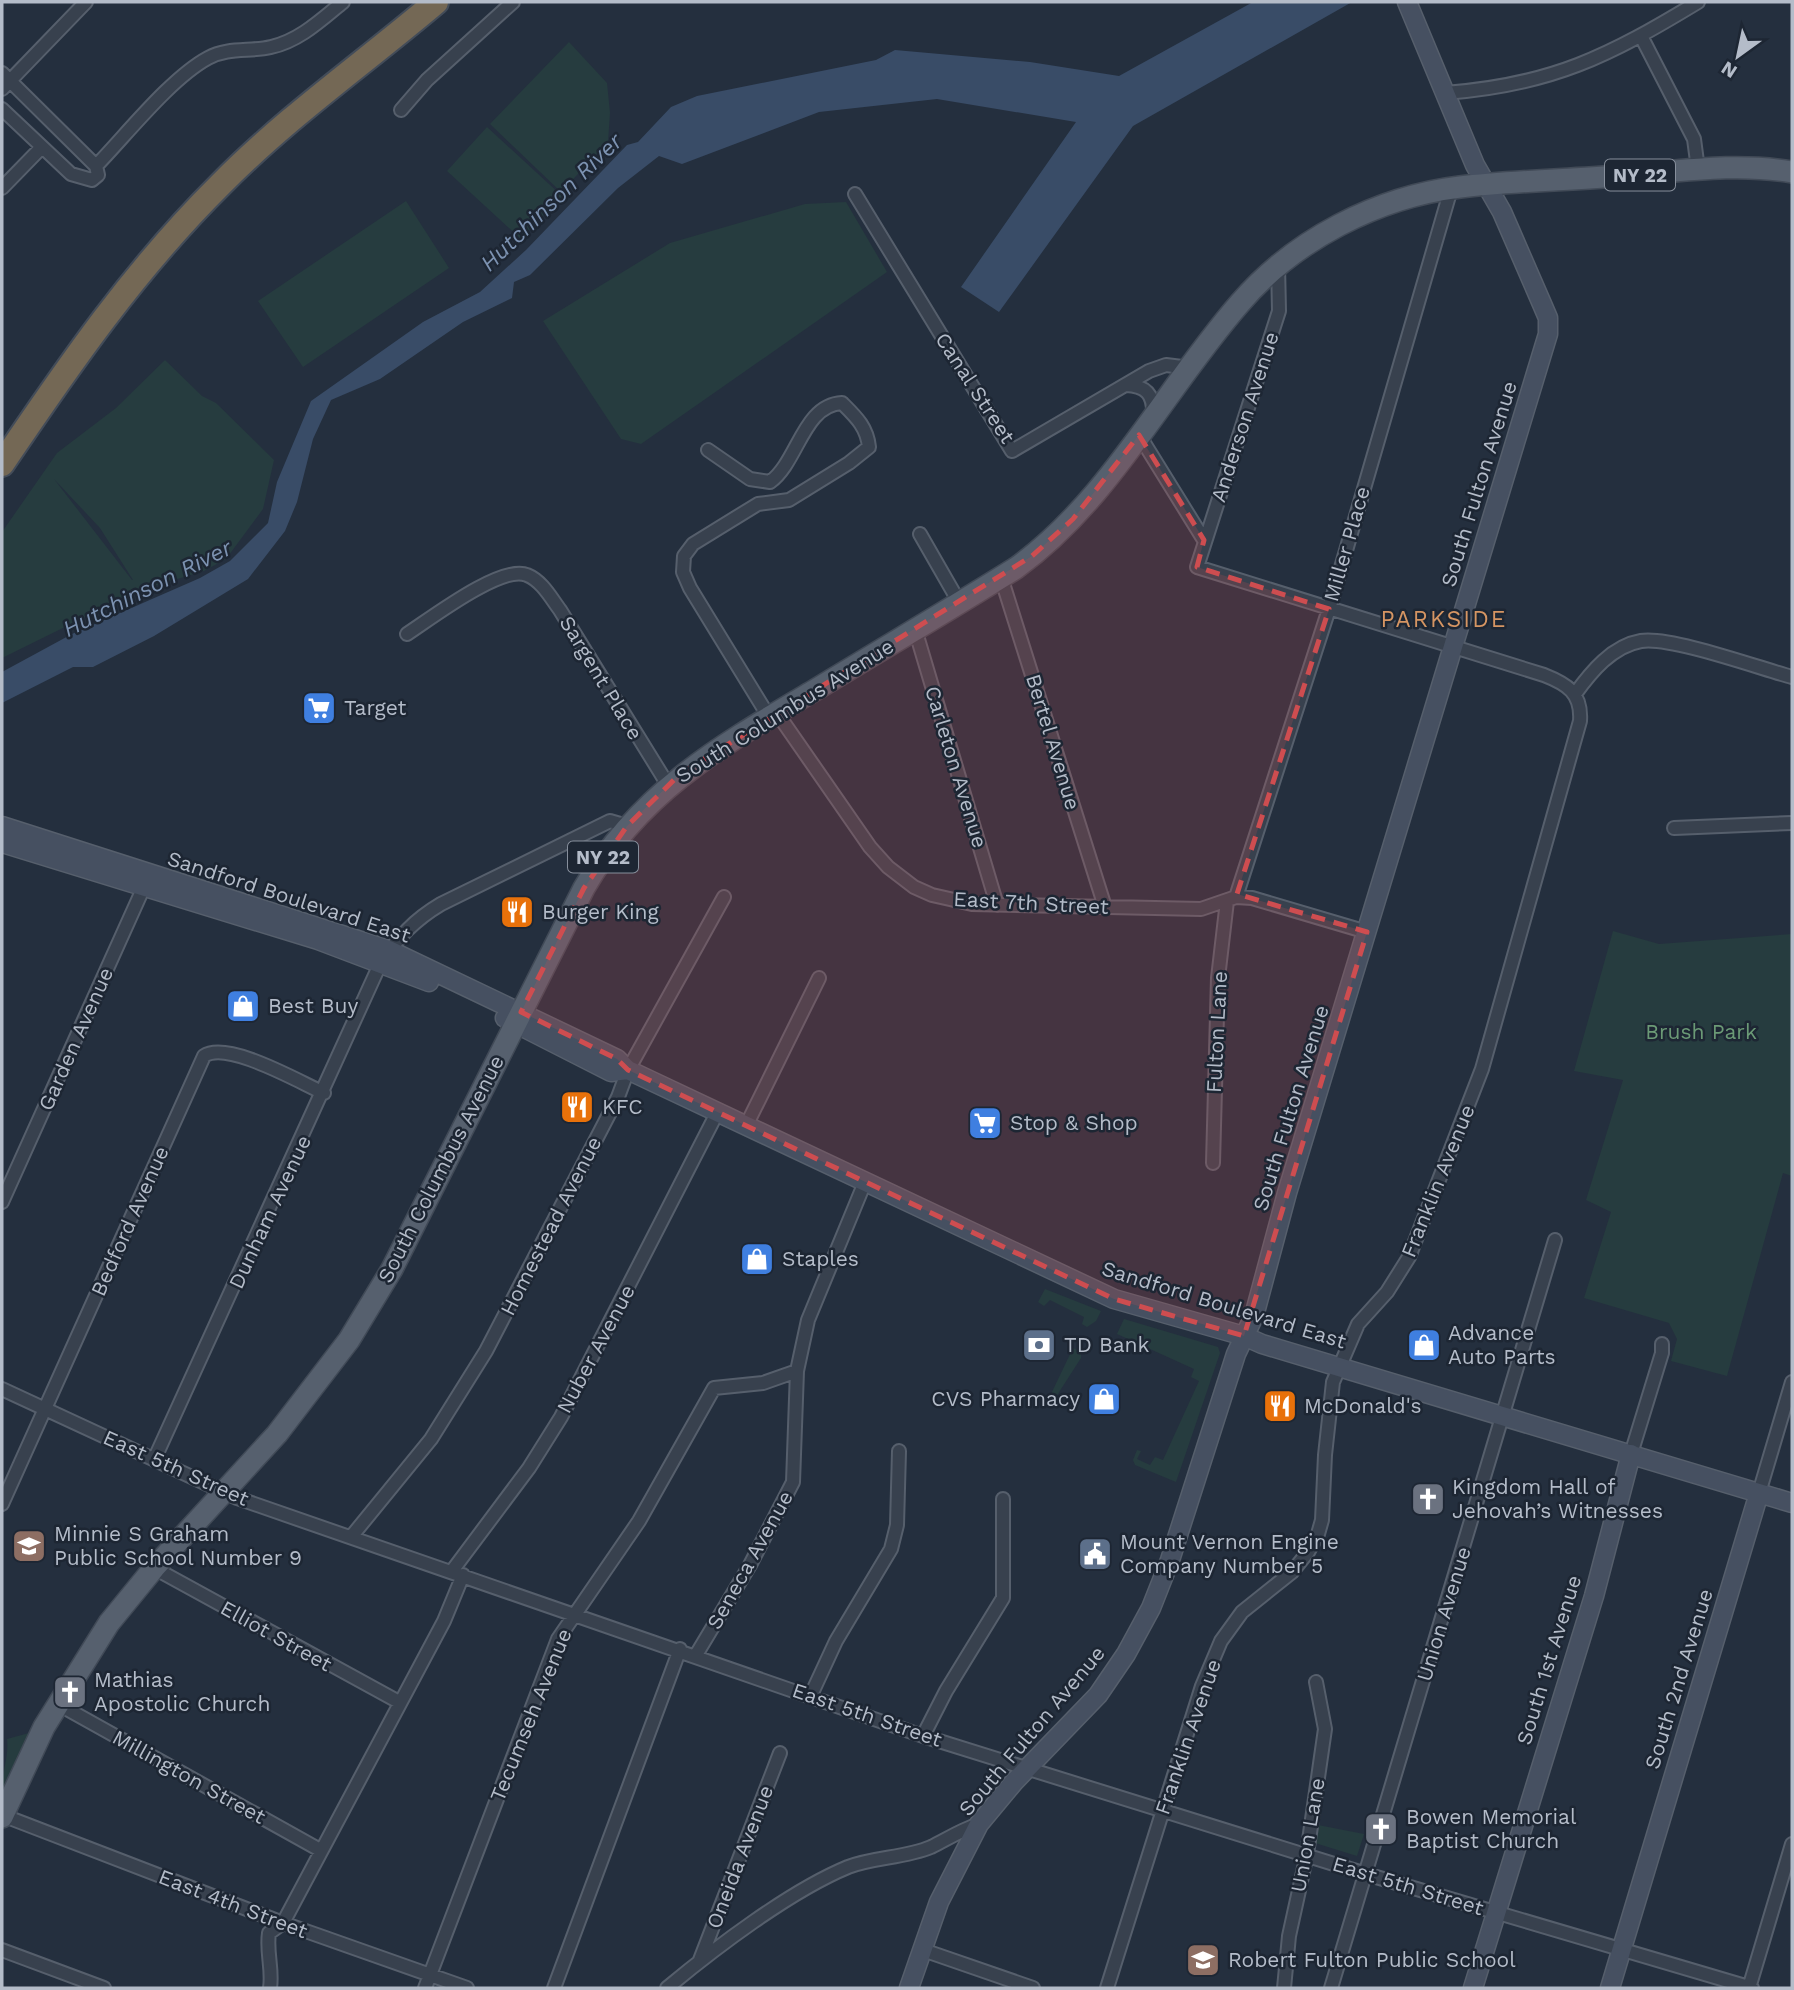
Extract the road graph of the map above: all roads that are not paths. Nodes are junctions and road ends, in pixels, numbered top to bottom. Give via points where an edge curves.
1 (86, 2) edge
2 (343, 2) edge
3 (415, 2) edge
4 (436, 2) edge
5 (513, 2) edge
6 (1407, 2) edge
7 (1417, 2) edge
8 (1698, 2) edge
9 (1641, 36) junction
10 (4, 80) edge
11 (1451, 92) junction
12 (2, 109) edge
13 (401, 110) dead end
14 (41, 148) junction
15 (96, 166) junction
16 (1698, 169) junction
17 (1792, 173) edge
18 (1488, 185) junction
19 (2, 188) edge
20 (1451, 189) junction
21 (855, 194) dead end
22 (1278, 265) junction
23 (83, 345) junction
24 (1190, 368) junction
25 (1125, 386) junction
26 (1152, 418) junction
27 (1139, 435) junction
28 (2, 439) edge
29 (708, 450) dead end
30 (2, 464) edge
31 (2, 484) edge
32 (920, 534) dead end
33 (1204, 540) junction
34 (1001, 577) junction
35 (959, 603) junction
36 (1329, 609) junction
37 (915, 629) junction
38 (408, 634) dead end
39 (1453, 648) junction
40 (1792, 677) edge
41 (1575, 694) junction
42 (773, 715) junction
43 (668, 785) junction
44 (1792, 823) edge
45 (2, 826) edge
46 (627, 826) junction
47 (1674, 828) dead end
48 (2, 843) edge
49 (147, 881) junction
50 (724, 897) dead end
51 (1231, 899) junction
52 (997, 905) junction
53 (1105, 907) junction
54 (1367, 932) junction
55 (385, 956) junction
56 (819, 978) dead end
57 (518, 1017) junction
58 (628, 1070) junction
59 (324, 1093) junction
60 (717, 1113) junction
61 (746, 1126) junction
62 (1213, 1163) dead end
63 (864, 1182) junction
64 (2, 1202) edge
65 (1555, 1240) dead end
66 (1244, 1336) junction
67 (1662, 1344) dead end
68 (1340, 1365) junction
69 (797, 1371) junction
70 (1792, 1382) edge
71 (2, 1389) edge
72 (46, 1409) junction
73 (1503, 1415) junction
74 (899, 1451) dead end
75 (1631, 1454) junction
76 (154, 1460) junction
77 (223, 1493) junction
78 (1759, 1493) junction
79 (1003, 1499) dead end
80 (1792, 1503) edge
81 (2, 1504) edge
82 (351, 1537) junction
83 (154, 1568) junction
84 (457, 1573) junction
85 (573, 1613) junction
86 (680, 1649) junction
87 (696, 1655) junction
88 (1317, 1682) dead end
89 (811, 1695) junction
90 (399, 1702) junction
91 (58, 1704) junction
92 (923, 1736) junction
93 (780, 1753) dead end
94 (1027, 1769) junction
95 (1163, 1811) junction
96 (2, 1816) edge
97 (979, 1824) junction
98 (1792, 1844) edge
99 (320, 1850) junction
100 (1307, 1854) junction
101 (1366, 1874) junction
102 (1495, 1912) junction
103 (284, 1923) junction
104 (1622, 1949) junction
105 (2, 1950) edge
106 (923, 1950) junction
107 (700, 1960) junction
108 (431, 1975) junction
109 (104, 1988) edge
110 (270, 1988) edge
111 (425, 1988) edge
112 (467, 1988) edge
113 (554, 1988) edge
114 (667, 1988) edge
115 (909, 1988) edge
116 (1033, 1988) edge
117 (1107, 1988) edge
118 (1284, 1988) edge
119 (1331, 1988) edge
120 (1472, 1988) edge
121 (1610, 1988) edge
122 (1750, 1988) edge

1 - 10 street
2 - 15 street via 288,42 227,51 193,67
3 - 28 highway via 256,131 181,203 91,310
4 - 23 highway via 234,170 140,270
5 - 13 street via 427,80
6 - 11 street, South Fulton Avenue
7 - 11 street, South Fulton Avenue
8 - 9 street
9 - 11 street via 1565,72
9 - 16 street via 1694,139
10 - 15 street
11 - 18 street, South Fulton Avenue via 1475,165
12 - 14 street
14 - 15 street via 83,179 92,180
14 - 19 street
16 - 17 main road, South Columbus Avenue / NY 22 via 1747,167
16 - 18 main road, South Columbus Avenue / NY 22
18 - 20 main road, South Columbus Avenue / NY 22
18 - 39 street, South Fulton Avenue via 1549,326
20 - 22 main road, South Columbus Avenue / NY 22 via 1348,222
20 - 36 street, Miller Place
21 - 25 street, Canal Street via 1012,451
22 - 24 main road, South Columbus Avenue / NY 22 via 1240,303
22 - 33 street, Anderson Avenue via 1279,311
23 - 30 highway
23 - 31 highway via 63,388
24 - 25 street, Canal Street via 1166,365
24 - 26 main road, South Columbus Avenue / NY 22
25 - 26 street via 1138,386 1149,393
26 - 27 main road, South Columbus Avenue / NY 22
27 - 33 street
27 - 34 main road, South Columbus Avenue / NY 22 via 1060,533
29 - 42 street, East 7th Street via 750,479 770,482 781,474 816,415 828,404 842,404 867,433 869,447 849,463 789,500 758,504 693,544 684,556 683,572 690,588
32 - 35 street
33 - 36 street, Anderson Avenue via 1198,567
34 - 35 main road, South Columbus Avenue / NY 22
34 - 53 street, Bertel Avenue
35 - 37 main road, South Columbus Avenue / NY 22
36 - 39 street
36 - 51 street, Miller Place
37 - 42 main road, South Columbus Avenue / NY 22
37 - 52 street, Carleton Avenue
38 - 43 street, Sargent Place via 506,574 530,575 560,610
39 - 41 street via 1544,674 1563,682
39 - 54 street, South Fulton Avenue
40 - 41 street via 1671,643 1640,641 1603,661
41 - 68 street, Franklin Avenue via 1580,721 1482,1069 1409,1257 1387,1292 1358,1324
42 - 43 main road, South Columbus Avenue / NY 22 via 709,753
42 - 52 street, East 7th Street via 888,867 932,895
43 - 46 main road, South Columbus Avenue / NY 22
44 - 47 street
45 - 49 street, Sandford Boulevard East
46 - 55 street, Dunham Avenue via 610,821 441,904 407,928
46 - 57 main road, South Columbus Avenue / NY 22 via 584,888
48 - 49 street, Sandford Boulevard East
49 - 55 street, Sandford Boulevard East
49 - 64 street, Garden Avenue
50 - 58 street, Homestead Avenue
51 - 53 street, East 7th Street via 1201,909
51 - 54 street, East 7th Street via 1252,898
51 - 62 street, Fulton Lane via 1218,978
52 - 53 street, East 7th Street
54 - 66 street, South Fulton Avenue via 1287,1193 1271,1261
55 - 57 street, Sandford Boulevard East
55 - 59 street, Dunham Avenue
56 - 61 street
57 - 58 street, Sandford Boulevard East via 611,1072
57 - 77 main road, South Columbus Avenue / NY 22 via 391,1269 349,1340 303,1403
58 - 60 street, Sandford Boulevard East
58 - 82 street, Homestead Avenue via 486,1352 431,1440
59 - 72 street, Bedford Avenue via 237,1054 210,1052 204,1056
59 - 76 street, Dunham Avenue
60 - 61 street, Sandford Boulevard East
60 - 84 street, Nuber Avenue via 561,1417
61 - 63 street, Sandford Boulevard East
63 - 66 street, Sandford Boulevard East via 1114,1299
63 - 69 street, Seneca Avenue via 808,1320
65 - 73 street, Union Avenue
66 - 68 street, Sandford Boulevard East
66 - 94 street, South Fulton Avenue via 1170,1560 1140,1630 1098,1695
67 - 75 street, South 1st Avenue
68 - 73 street, Sandford Boulevard East
68 - 95 street, Franklin Avenue via 1328,1416 1318,1534 1292,1572 1242,1612 1221,1641
69 - 85 street, Tecumseh Avenue via 763,1383 714,1388 639,1521
69 - 87 street, Seneca Avenue via 793,1482
70 - 78 street, South 2nd Avenue
71 - 72 street, East 5th Street
72 - 76 street, East 5th Street
72 - 81 street, Bedford Avenue
73 - 75 street, Sandford Boulevard East
73 - 101 street, Union Avenue
74 - 89 street via 897,1525 885,1560 836,1641
75 - 78 street, Sandford Boulevard East
75 - 102 street, South 1st Avenue via 1594,1596
76 - 77 street, East 5th Street
77 - 82 street, East 5th Street
77 - 83 main road, South Columbus Avenue / NY 22
78 - 80 street, Sandford Boulevard East
78 - 104 street, South 2nd Avenue
79 - 92 street via 1003,1598
82 - 84 street, East 5th Street
83 - 90 street, Elliot Street
83 - 91 main road, South Columbus Avenue / NY 22 via 109,1623
84 - 85 street, East 5th Street
84 - 90 street, Nuber Avenue via 444,1621
85 - 86 street, East 5th Street
85 - 108 street, Tecumseh Avenue via 536,1693
86 - 87 street, East 5th Street
86 - 113 street
87 - 89 street, East 5th Street
88 - 100 street, Union Lane via 1325,1729
89 - 92 street, East 5th Street
90 - 99 street, Nuber Avenue
91 - 96 main road, South Columbus Avenue / NY 22
91 - 99 street, Millington Street
92 - 94 street, East 5th Street
93 - 107 street, Oneida Avenue
94 - 95 street, East 5th Street
94 - 97 street, South Fulton Avenue
95 - 100 street, East 5th Street
95 - 117 street, Franklin Avenue
96 - 103 street, East 4th Street
97 - 106 street, South Fulton Avenue via 939,1902
97 - 107 street via 930,1847 847,1868 770,1912
98 - 122 street
99 - 103 street, Nuber Avenue
100 - 101 street, East 5th Street
100 - 118 street, Union Lane via 1289,1936
101 - 102 street, East 5th Street
101 - 119 street, Union Avenue
102 - 104 street, East 5th Street
102 - 120 street, South 1st Avenue
103 - 108 street, East 4th Street
103 - 110 street, Nuber Avenue via 269,1933
104 - 121 street, South 2nd Avenue
104 - 122 street, East 5th Street
105 - 109 street
106 - 115 street, South Fulton Avenue
106 - 116 street
107 - 114 street
108 - 111 street, Tecumseh Avenue
108 - 112 street, East 4th Street

